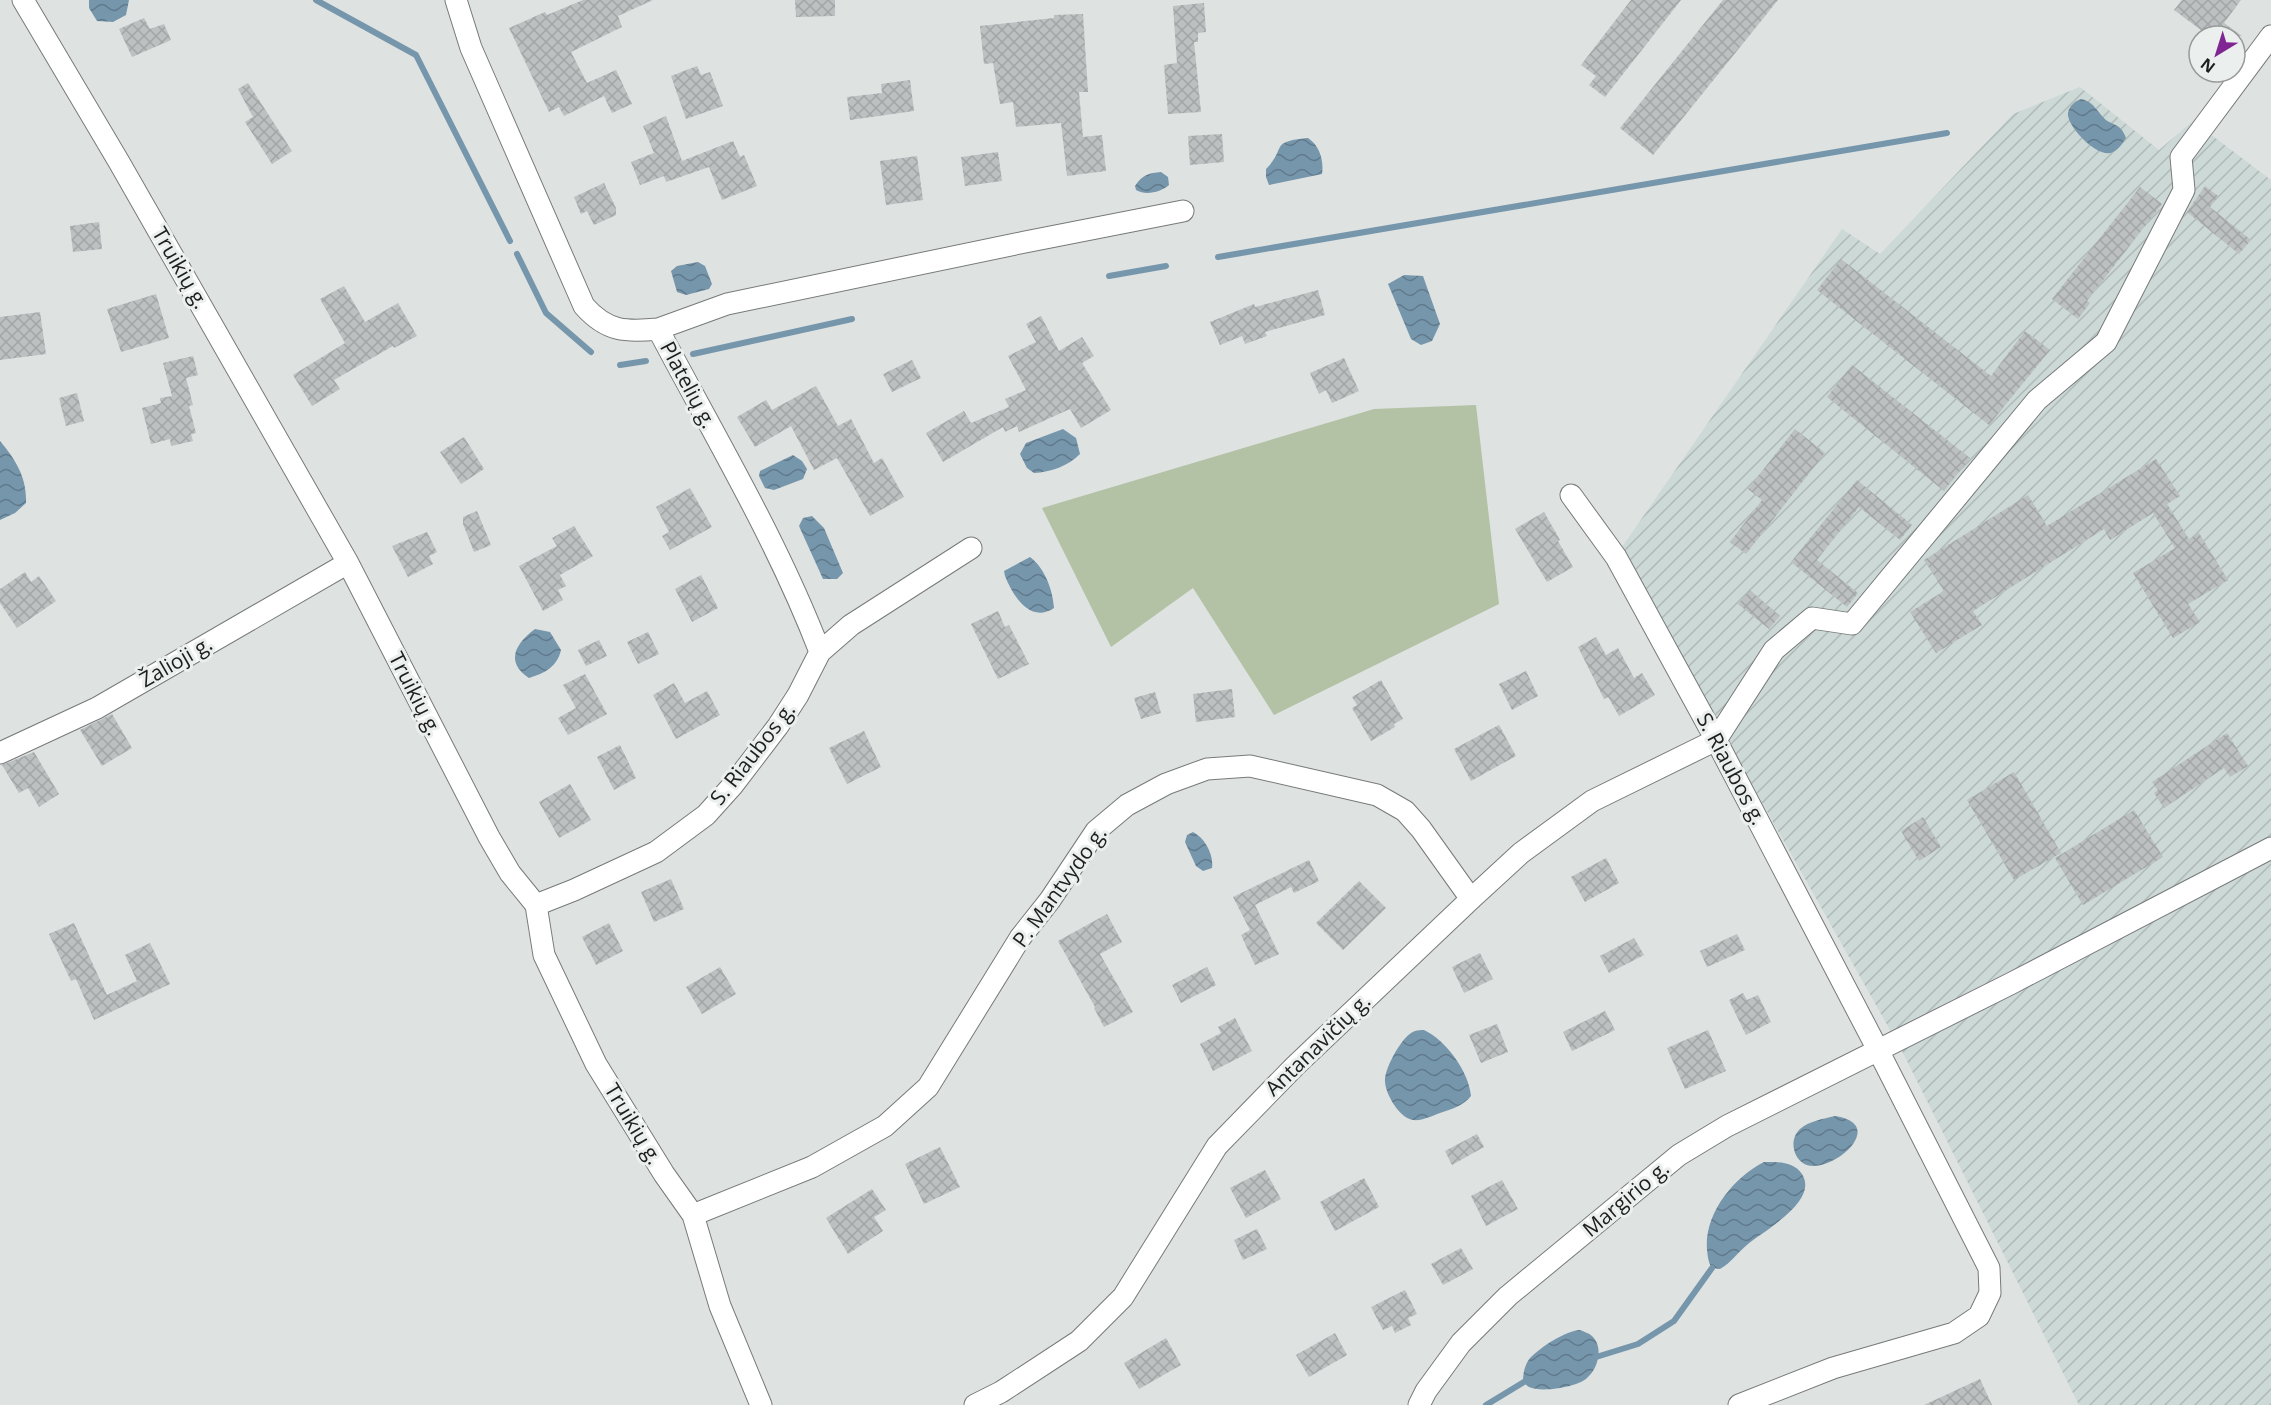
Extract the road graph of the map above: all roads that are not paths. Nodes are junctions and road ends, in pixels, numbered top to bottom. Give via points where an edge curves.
1 (23, 0) edge
2 (456, 0) edge
3 (2271, 36) edge
4 (1183, 212) dead end
5 (658, 329) junction
6 (1571, 495) dead end
7 (971, 548) dead end
8 (348, 563) junction
9 (820, 652) junction
10 (1716, 740) junction
11 (0, 753) edge
12 (2271, 848) edge
13 (1471, 898) junction
14 (536, 905) junction
15 (1878, 1050) junction
16 (693, 1215) junction
17 (760, 1405) edge
18 (975, 1405) edge
19 (1419, 1405) edge
20 (1739, 1405) edge

1 - 8 street, Truikių g.
2 - 5 street, Platelių g. via 471,48 584,306 608,327 632,332
3 - 10 street via 2181,157 2184,190 2106,342 2037,400 1852,624 1812,618 1774,650
4 - 5 street via 727,304
5 - 9 street, Platelių g. via 774,549
6 - 10 street, S. Riaubos g. via 1616,557
7 - 9 street, S. Riaubos g. via 851,625
8 - 11 street, Žalioji g. via 97,708
8 - 14 street, Truikių g. via 489,837 510,873
9 - 14 street, S. Riaubos g. via 778,726 706,815 656,852
10 - 13 street, Antanavičių g. via 1592,801 1521,853
10 - 15 street, S. Riaubos g.
12 - 15 street, Margirio g.
13 - 16 street, P. Mantvydo g. via 1422,829 1405,811 1377,795 1250,766 1207,769 1166,784 1127,805 1096,831 1020,938 928,1087 885,1126 812,1167
13 - 18 street, Antanavičių g. via 1216,1146 1123,1297 1079,1341
14 - 16 street, Truikių g. via 543,955 596,1064
15 - 19 street, Margirio g. via 1678,1155 1500,1304 1461,1342
15 - 20 street, S. Riaubos g. via 1989,1268 1990,1293 1979,1316 1954,1334 1833,1368
16 - 17 street, Truikių g. via 720,1306

